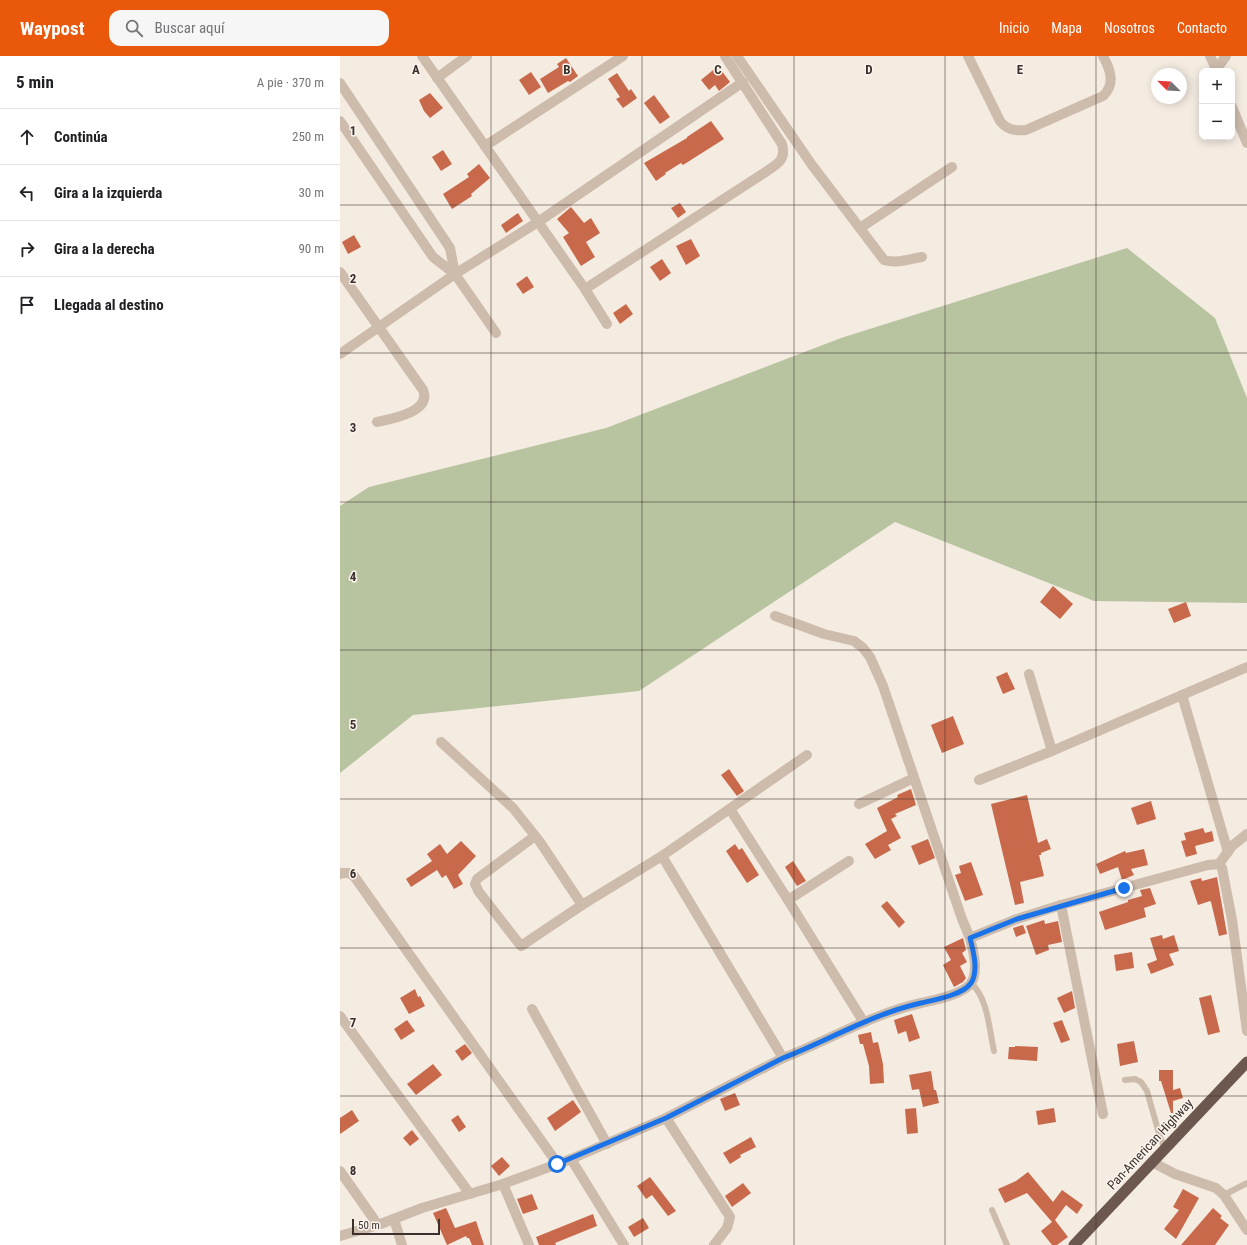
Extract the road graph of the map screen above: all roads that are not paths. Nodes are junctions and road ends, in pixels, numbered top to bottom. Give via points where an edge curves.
1 (422, 56) edge
2 (467, 56) edge
3 (623, 56) edge
4 (725, 56) edge
5 (737, 56) edge
6 (968, 56) edge
7 (1103, 56) edge
8 (1210, 56) edge
9 (1226, 56) edge
10 (1215, 68) edge
11 (1217, 68) edge
12 (437, 78) junction
13 (743, 82) junction
14 (340, 83) edge
15 (1235, 113) edge
16 (340, 121) edge
17 (1245, 132) edge
18 (1247, 143) edge
19 (485, 146) junction
20 (952, 168) dead end
21 (538, 222) junction
22 (860, 228) junction
23 (922, 256) dead end
24 (340, 272) edge
25 (455, 274) junction
26 (585, 289) junction
27 (607, 324) dead end
28 (380, 327) junction
29 (496, 333) dead end
30 (340, 354) edge
31 (377, 422) dead end
32 (775, 616) dead end
33 (1247, 667) edge
34 (1029, 674) dead end
35 (1182, 695) junction
36 (441, 742) dead end
37 (1052, 751) junction
38 (807, 754) dead end
39 (914, 778) junction
40 (979, 780) dead end
41 (859, 804) dead end
42 (730, 809) junction
43 (1247, 834) edge
44 (535, 836) junction
45 (1228, 852) junction
46 (662, 856) junction
47 (849, 861) dead end
48 (1219, 864) junction
49 (340, 874) edge
50 (788, 900) junction
51 (1061, 905) junction
52 (582, 906) junction
53 (970, 938) junction
54 (971, 983) junction
55 (532, 1008) dead end
56 (340, 1016) edge
57 (863, 1021) junction
58 (1247, 1031) edge
59 (994, 1051) dead end
60 (783, 1058) junction
61 (1247, 1062) edge
62 (1125, 1080) dead end
63 (1104, 1114) dead end
64 (666, 1118) junction
65 (607, 1144) junction
66 (1165, 1149) junction
67 (571, 1159) junction
68 (1152, 1162) junction
69 (557, 1164) junction
70 (340, 1171) edge
71 (1247, 1183) edge
72 (503, 1184) junction
73 (470, 1194) junction
74 (1224, 1195) junction
75 (992, 1210) dead end
76 (394, 1219) junction
77 (378, 1225) junction
78 (1247, 1230) edge
79 (340, 1236) edge
80 (402, 1245) edge
81 (529, 1245) edge
82 (624, 1245) edge
83 (714, 1245) edge
84 (1007, 1245) edge
85 (1074, 1245) edge

1 - 12 street
2 - 12 street
3 - 19 street
4 - 13 street
5 - 22 street via 812,165
6 - 7 street via 1000,121 1004,126 1017,131 1026,130 1103,96 1110,87 1111,76
8 - 10 street
9 - 11 street
12 - 19 street
13 - 21 street
13 - 26 street via 782,144 784,151 778,164
14 - 25 street via 450,248
15 - 17 street
16 - 25 street via 434,257
17 - 18 street
19 - 21 street
20 - 22 street
21 - 25 street
21 - 26 street
22 - 23 street via 884,260 900,262
24 - 28 street
25 - 28 street
25 - 29 street
26 - 27 street
28 - 30 street
28 - 31 street via 425,394 424,400 415,410 405,416
32 - 39 street via 824,634 854,641 863,648 880,680
33 - 35 street
34 - 37 street
35 - 37 street
35 - 45 street
36 - 44 street via 501,796
37 - 40 street
38 - 42 street
39 - 41 street
39 - 53 street
42 - 46 street
42 - 50 street
43 - 45 street
44 - 52 street
44 - 52 street via 477,879 476,888 521,946
45 - 48 street
46 - 52 street
46 - 60 street
47 - 50 street
48 - 51 street
48 - 58 street via 1222,868 1232,920
49 - 69 street via 349,873 354,876
50 - 57 street
51 - 53 street
51 - 63 street
53 - 54 street via 974,966
54 - 57 street via 938,1000 901,1008
54 - 59 lane via 982,997
55 - 65 street
56 - 73 street
57 - 60 street
60 - 64 street
61 - 66 highway, Pan-American Highway
62 - 66 lane via 1135,1079 1141,1082 1147,1091
64 - 65 street
64 - 83 street via 730,1217 727,1228
65 - 67 street
66 - 68 highway, Pan-American Highway
67 - 69 street
67 - 82 street
68 - 74 street via 1175,1174 1216,1188
68 - 85 highway, Pan-American Highway
69 - 72 street
70 - 77 street
71 - 74 lane
72 - 73 street
72 - 81 street
73 - 76 street
74 - 78 street
75 - 84 lane
76 - 77 street
76 - 80 street
77 - 79 street

